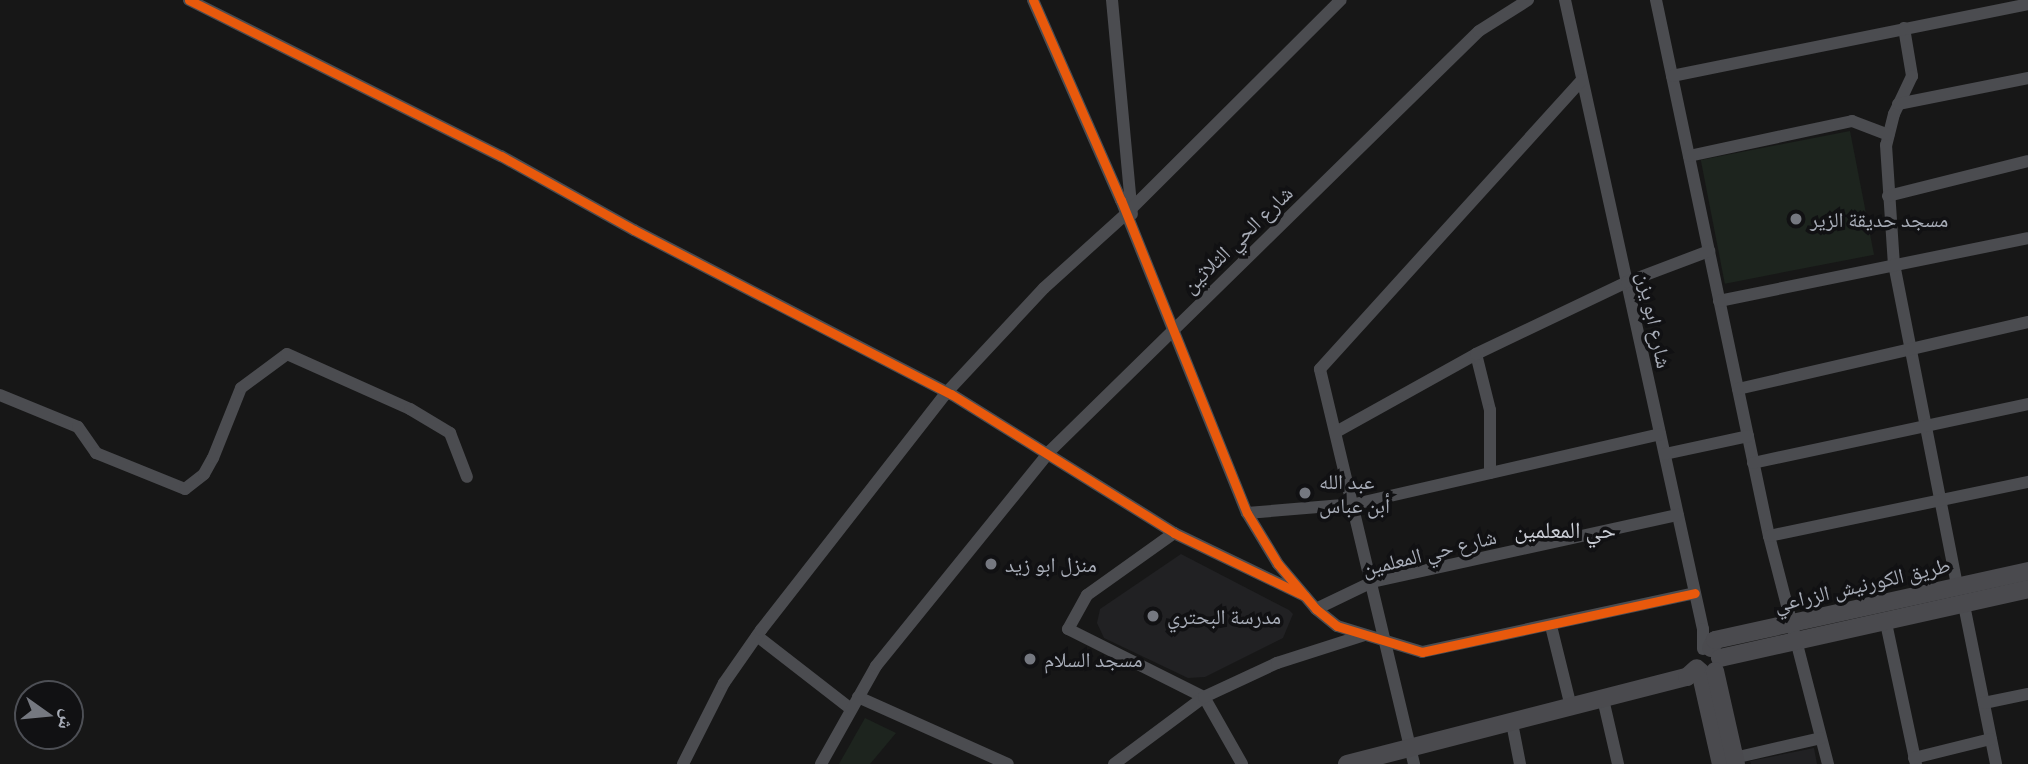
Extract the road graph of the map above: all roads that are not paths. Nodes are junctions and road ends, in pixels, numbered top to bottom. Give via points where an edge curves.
1 (189, 0) edge
2 (1033, 0) edge
3 (1112, 0) edge
4 (1341, 0) edge
5 (1528, 0) edge
6 (1565, 0) edge
7 (1656, 0) edge
8 (2028, 4) edge
9 (1904, 28) junction
10 (1672, 76) junction
11 (2028, 78) edge
12 (1582, 80) junction
13 (1898, 104) junction
14 (1888, 135) junction
15 (1689, 156) junction
16 (2028, 161) edge
17 (1888, 196) junction
18 (1129, 211) junction
19 (2028, 238) edge
20 (1709, 251) junction
21 (1894, 264) junction
22 (1627, 282) junction
23 (1719, 301) junction
24 (2028, 322) edge
25 (1170, 330) junction
26 (1907, 350) junction
27 (1476, 355) junction
28 (1738, 389) junction
29 (947, 392) junction
30 (0, 395) edge
31 (2028, 404) edge
32 (1923, 427) junction
33 (1336, 432) junction
34 (1660, 434) junction
35 (1748, 436) junction
36 (1050, 451) junction
37 (1665, 453) junction
38 (1753, 463) junction
39 (1490, 473) junction
40 (467, 477) dead end
41 (2028, 482) edge
42 (1939, 499) junction
43 (1355, 503) junction
44 (1247, 513) junction
45 (1678, 515) junction
46 (1174, 533) junction
47 (1769, 536) junction
48 (2028, 571) edge
49 (1372, 582) junction
50 (1957, 585) junction
51 (2028, 589) edge
52 (1695, 593) junction
53 (1304, 596) junction
54 (1964, 605) junction
55 (1316, 609) junction
56 (1886, 623) junction
57 (1551, 626) junction
58 (1794, 634) junction
59 (1363, 635) junction
60 (757, 636) junction
61 (1382, 641) junction
62 (1708, 661) junction
63 (2028, 694) edge
64 (858, 697) junction
65 (1204, 697) junction
66 (1603, 699) junction
67 (1984, 703) junction
68 (1572, 707) junction
69 (851, 709) junction
70 (1511, 723) junction
71 (1821, 738) junction
72 (1991, 739) junction
73 (982, 752) junction
74 (1412, 756) edge
75 (1915, 761) edge
76 (1730, 762) edge
77 (683, 764) edge
78 (821, 764) edge
79 (975, 764) edge
80 (1008, 764) edge
81 (1114, 764) edge
82 (1242, 764) edge
83 (1347, 764) edge
84 (1520, 764) edge
85 (1618, 764) edge
86 (1828, 764) edge
87 (1996, 764) edge

1 - 29 street via 501,156
2 - 18 street
3 - 18 street
4 - 18 street
5 - 25 street, شارع الحي الثلاثين via 1479,31
6 - 12 street, شارع ابو يزن
7 - 10 street
8 - 9 street
9 - 10 street
9 - 13 street via 1912,76
10 - 15 street
11 - 13 street
12 - 22 street, شارع ابو يزن
12 - 33 street via 1320,369
13 - 14 street
14 - 15 street via 1852,121
14 - 17 street
15 - 20 street
16 - 17 street
17 - 21 street
18 - 25 street
18 - 29 street via 1044,288
19 - 21 street
20 - 22 street
20 - 23 street
21 - 23 street
21 - 26 street
22 - 27 street
22 - 34 street, شارع ابو يزن
23 - 28 street
24 - 26 street
25 - 36 street, شارع الحي الثلاثين
25 - 44 street
26 - 28 street
26 - 32 street
27 - 33 street
27 - 39 street via 1490,410
28 - 35 street
29 - 36 street
29 - 60 street
30 - 40 street via 78,427 96,453 185,489 204,474 213,458 241,388 287,354 410,409 450,433
31 - 32 street
32 - 38 street
32 - 42 street
33 - 43 street
34 - 37 street, شارع ابو يزن
34 - 39 street
35 - 37 street
35 - 38 street
36 - 46 street
36 - 64 street, شارع الحي الثلاثين via 876,666
37 - 45 street, شارع ابو يزن
38 - 47 street
39 - 43 street
41 - 42 street
42 - 47 street
42 - 50 street
43 - 44 street
43 - 49 street
44 - 53 street
45 - 49 street, شارع حي المعلمين
45 - 52 street, شارع ابو يزن
46 - 53 street
46 - 65 street via 1087,595 1068,629
47 - 58 street
48 - 50 street, طريق الكورنيش الزراعي
49 - 55 street, شارع حي المعلمين
49 - 61 street
50 - 58 street, طريق الكورنيش الزراعي
51 - 54 street
52 - 57 street
52 - 62 street, شارع ابو يزن
53 - 55 street
54 - 56 street
54 - 67 street
55 - 59 street via 1338,626
56 - 58 street
56 - 75 street
57 - 61 street via 1422,652
57 - 68 street
58 - 62 street
58 - 71 street
59 - 61 street
59 - 65 street via 1277,663
60 - 69 street
60 - 77 street via 724,683
61 - 74 street
62 - 66 street via 1687,677
62 - 76 street
63 - 67 street
64 - 69 street, شارع الحي الثلاثين
64 - 73 street
65 - 81 street
65 - 82 street
66 - 68 street
66 - 85 street
67 - 72 street
68 - 70 street
69 - 78 street, شارع الحي الثلاثين
70 - 74 street
70 - 84 street
71 - 76 street
71 - 86 street
72 - 75 street
72 - 87 street
73 - 79 street
73 - 80 street
74 - 83 street

